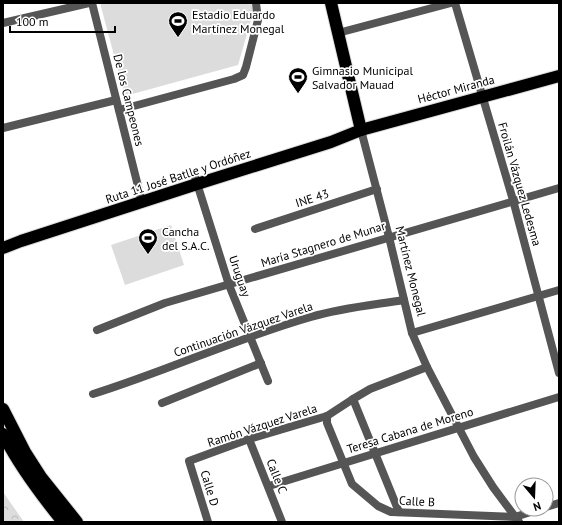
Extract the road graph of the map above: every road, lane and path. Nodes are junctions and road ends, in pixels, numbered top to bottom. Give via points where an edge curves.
1 (91, 3) edge
2 (256, 3) edge
3 (331, 3) edge
4 (451, 3) edge
5 (455, 3) edge
6 (3, 23) edge
7 (338, 33) junction
8 (559, 76) edge
9 (483, 96) junction
10 (116, 100) junction
11 (119, 110) junction
12 (360, 127) junction
13 (3, 128) edge
14 (196, 180) junction
15 (559, 188) edge
16 (377, 189) junction
17 (141, 199) junction
18 (512, 200) junction
19 (255, 229) dead end
20 (389, 237) junction
21 (3, 239) edge
22 (3, 248) edge
23 (229, 285) junction
24 (559, 290) edge
25 (538, 296) junction
26 (404, 300) junction
27 (97, 330) dead end
28 (412, 333) junction
29 (249, 337) junction
30 (261, 363) junction
31 (427, 367) junction
32 (559, 373) edge
33 (268, 381) dead end
34 (93, 394) dead end
35 (559, 397) edge
36 (353, 399) junction
37 (162, 403) dead end
38 (3, 409) edge
39 (327, 416) junction
40 (458, 428) junction
41 (3, 434) edge
42 (249, 439) junction
43 (375, 453) junction
44 (189, 462) joint
45 (343, 463) junction
46 (269, 486) junction
47 (399, 512) junction
48 (430, 518) edge
49 (517, 519) edge
50 (63, 522) edge
51 (77, 522) edge
52 (208, 522) edge
53 (282, 522) edge

1 - 6 street
1 - 10 street, De los Campeones
2 - 11 street via 258,20 243,75
3 - 7 highway, Martínez Monegal
4 - 7 street
5 - 9 street, Froilán Vázquez Ledesma
7 - 12 highway, Martínez Monegal
8 - 9 highway, Héctor Miranda
9 - 12 highway, Héctor Miranda
9 - 18 street, Froilán Vázquez Ledesma
10 - 11 street, De los Campeones
10 - 13 street
11 - 17 street, De los Campeones
12 - 14 highway, Ruta 11 José Batlle y Ordóñez via 330,142
12 - 16 street, Martínez Monegal
14 - 17 highway, Ruta 11 José Batlle y Ordóñez
14 - 23 street, Uruguay
15 - 18 street, María Stagnero de Munar
16 - 19 street, INE 43
16 - 20 street, Martínez Monegal
17 - 21 highway, Ruta 11 José Batlle y Ordóñez
17 - 22 highway, Ruta 11 José Batlle y Ordóñez
18 - 20 street, María Stagnero de Munar
18 - 25 street, Froilán Vázquez Ledesma
20 - 23 street, María Stagnero de Munar
20 - 26 street, Martínez Monegal
23 - 27 street, María Stagnero de Munar via 165,303
23 - 29 street, Uruguay
24 - 25 street
25 - 28 street
25 - 32 street, Froilán Vázquez Ledesma
26 - 28 street, Martínez Monegal
26 - 29 street, Continuación Vázquez Varela via 314,316
28 - 31 street, Martínez Monegal
29 - 30 street, Uruguay
29 - 34 street, Continuación Vázquez Varela
30 - 33 street, Uruguay
30 - 37 street
31 - 36 street, Ramón Vázquez Varela via 370,389
31 - 40 street, Martínez Monegal
35 - 40 street, Teresa Cabana de Moreno
36 - 39 street, Ramón Vázquez Varela
36 - 43 street
38 - 51 highway via 41,478
39 - 42 street, Ramón Vázquez Varela
39 - 45 street, Calle B via 327,424
40 - 43 street, Teresa Cabana de Moreno
40 - 49 street, Martínez Monegal via 493,487
41 - 50 highway via 16,457
42 - 44 street, Ramón Vázquez Varela
42 - 46 street, Calle C
43 - 45 street, Teresa Cabana de Moreno
43 - 47 street
44 - 52 street, Calle D
45 - 46 street, Teresa Cabana de Moreno
45 - 47 street, Calle B via 352,484 369,500 391,512
46 - 53 street, Calle C
47 - 48 street, Calle B
48 - 49 street, Calle B

